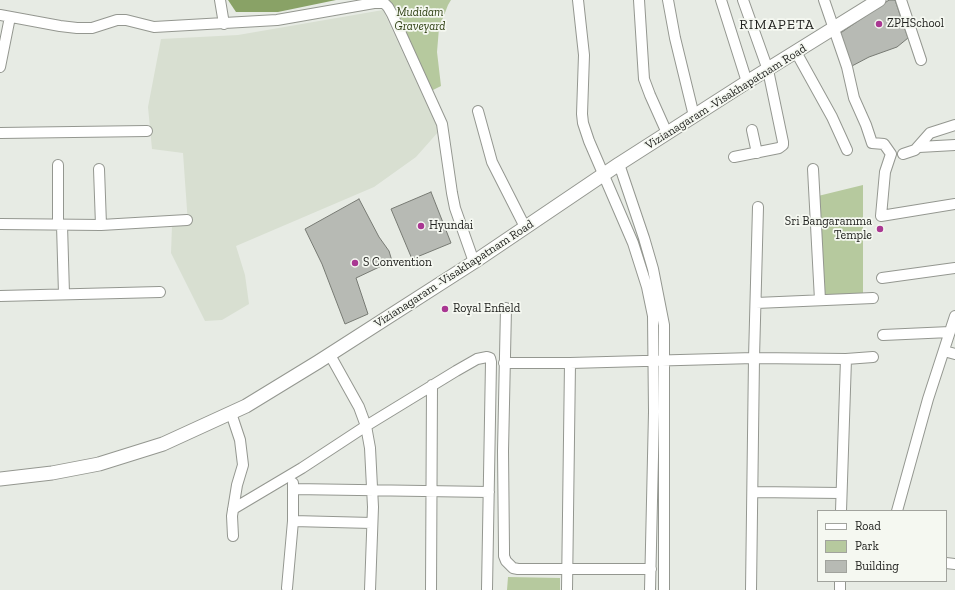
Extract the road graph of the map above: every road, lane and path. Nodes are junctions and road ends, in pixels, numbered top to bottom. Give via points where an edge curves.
1 (220, 0) edge
2 (578, 0) edge
3 (639, 0) edge
4 (668, 0) edge
5 (721, 0) edge
6 (744, 0) edge
7 (824, 0) edge
8 (879, 0) edge
9 (901, 0) edge
10 (866, 4) edge
11 (5, 16) edge
12 (224, 24) junction
13 (834, 28) junction
14 (796, 52) junction
15 (921, 60) dead end
16 (0, 67) edge
17 (768, 70) junction
18 (746, 82) junction
19 (478, 111) dead end
20 (694, 116) junction
21 (955, 124) edge
22 (752, 130) dead end
23 (147, 131) dead end
24 (0, 132) edge
25 (667, 133) junction
26 (955, 145) edge
27 (919, 147) junction
28 (847, 150) dead end
29 (757, 153) junction
30 (903, 154) dead end
31 (734, 157) dead end
32 (619, 164) junction
33 (58, 165) dead end
34 (813, 168) dead end
35 (99, 169) dead end
36 (604, 174) junction
37 (955, 204) edge
38 (758, 207) dead end
39 (187, 220) dead end
40 (0, 224) edge
41 (60, 225) junction
42 (101, 225) junction
43 (525, 227) junction
44 (474, 262) junction
45 (955, 268) edge
46 (882, 278) dead end
47 (160, 292) dead end
48 (64, 294) junction
49 (0, 296) edge
50 (873, 298) dead end
51 (820, 300) junction
52 (756, 303) junction
53 (506, 308) dead end
54 (955, 316) edge
55 (950, 332) junction
56 (883, 335) dead end
57 (944, 351) junction
58 (955, 354) edge
59 (330, 355) junction
60 (873, 357) dead end
61 (754, 358) junction
62 (846, 358) junction
63 (665, 360) junction
64 (654, 361) junction
65 (504, 363) junction
66 (570, 363) junction
67 (432, 385) junction
68 (231, 412) junction
69 (366, 426) junction
70 (293, 473) junction
71 (0, 479) edge
72 (293, 489) junction
73 (372, 490) junction
74 (432, 491) junction
75 (489, 492) junction
76 (753, 492) junction
77 (841, 493) junction
78 (233, 509) junction
79 (841, 510) edge
80 (897, 510) edge
81 (293, 521) junction
82 (372, 523) junction
83 (233, 536) dead end
84 (650, 569) junction
85 (567, 570) junction
86 (287, 588) dead end
87 (487, 589) edge
88 (370, 590) edge
89 (431, 590) edge
90 (567, 590) edge
91 (650, 590) edge
92 (664, 590) edge
93 (752, 590) edge

1 - 12 street
2 - 36 street via 584,55 583,123
3 - 25 street via 644,79
4 - 20 street via 679,60
5 - 18 street
6 - 17 street
7 - 13 street
8 - 10 main road, Vizianagaram -Visakhapatnam Road
9 - 15 street
10 - 13 main road, Vizianagaram -Visakhapatnam Road
11 - 12 street via 77,28 92,28 117,20 154,27
11 - 16 street
12 - 44 street via 277,20 374,2 388,7 442,124 453,200
13 - 14 main road, Vizianagaram -Visakhapatnam Road
13 - 37 street via 854,98 872,143 884,144 891,154 885,172 881,216
14 - 17 main road, Vizianagaram -Visakhapatnam Road
14 - 28 street
17 - 18 main road, Vizianagaram -Visakhapatnam Road
17 - 29 street via 784,142 779,148
18 - 20 main road, Vizianagaram -Visakhapatnam Road
19 - 43 street via 492,162
20 - 25 main road, Vizianagaram -Visakhapatnam Road
21 - 27 street via 930,133
22 - 29 street
23 - 24 street
25 - 32 main road, Vizianagaram -Visakhapatnam Road
26 - 27 street
27 - 30 street
29 - 31 street
32 - 36 main road, Vizianagaram -Visakhapatnam Road
32 - 63 street via 653,269 664,325
33 - 41 street
34 - 51 street
35 - 42 street
36 - 43 main road, Vizianagaram -Visakhapatnam Road
36 - 64 street via 634,244 647,287 653,316
38 - 52 street
39 - 42 street
40 - 41 street
41 - 42 street
41 - 48 street
43 - 44 main road, Vizianagaram -Visakhapatnam Road
44 - 59 main road, Vizianagaram -Visakhapatnam Road
45 - 46 street
47 - 48 street
48 - 49 street
50 - 51 street
51 - 52 street
52 - 61 street
53 - 65 street
54 - 55 street
55 - 56 street
55 - 57 street
57 - 58 street
57 - 80 street
59 - 68 main road, Vizianagaram -Visakhapatnam Road via 246,406
59 - 69 street via 359,407
60 - 62 street
61 - 62 street
61 - 63 street
61 - 76 street
62 - 77 street
63 - 64 street
63 - 92 street
64 - 66 street
64 - 84 street
65 - 66 street
65 - 85 street via 504,556 513,568
66 - 85 street
67 - 69 street
67 - 74 street
67 - 75 street via 477,359 490,358
68 - 71 main road, Vizianagaram -Visakhapatnam Road via 162,444 99,464
68 - 78 street via 240,440 244,465
69 - 70 street
69 - 73 street
70 - 72 street
70 - 78 street
72 - 73 street
72 - 81 street
73 - 74 street
73 - 82 street
74 - 75 street
74 - 89 street
75 - 87 street
76 - 77 street
76 - 93 street
77 - 79 street
78 - 83 street
81 - 82 street
81 - 86 street
82 - 88 street
84 - 85 street
84 - 91 street
85 - 90 street

